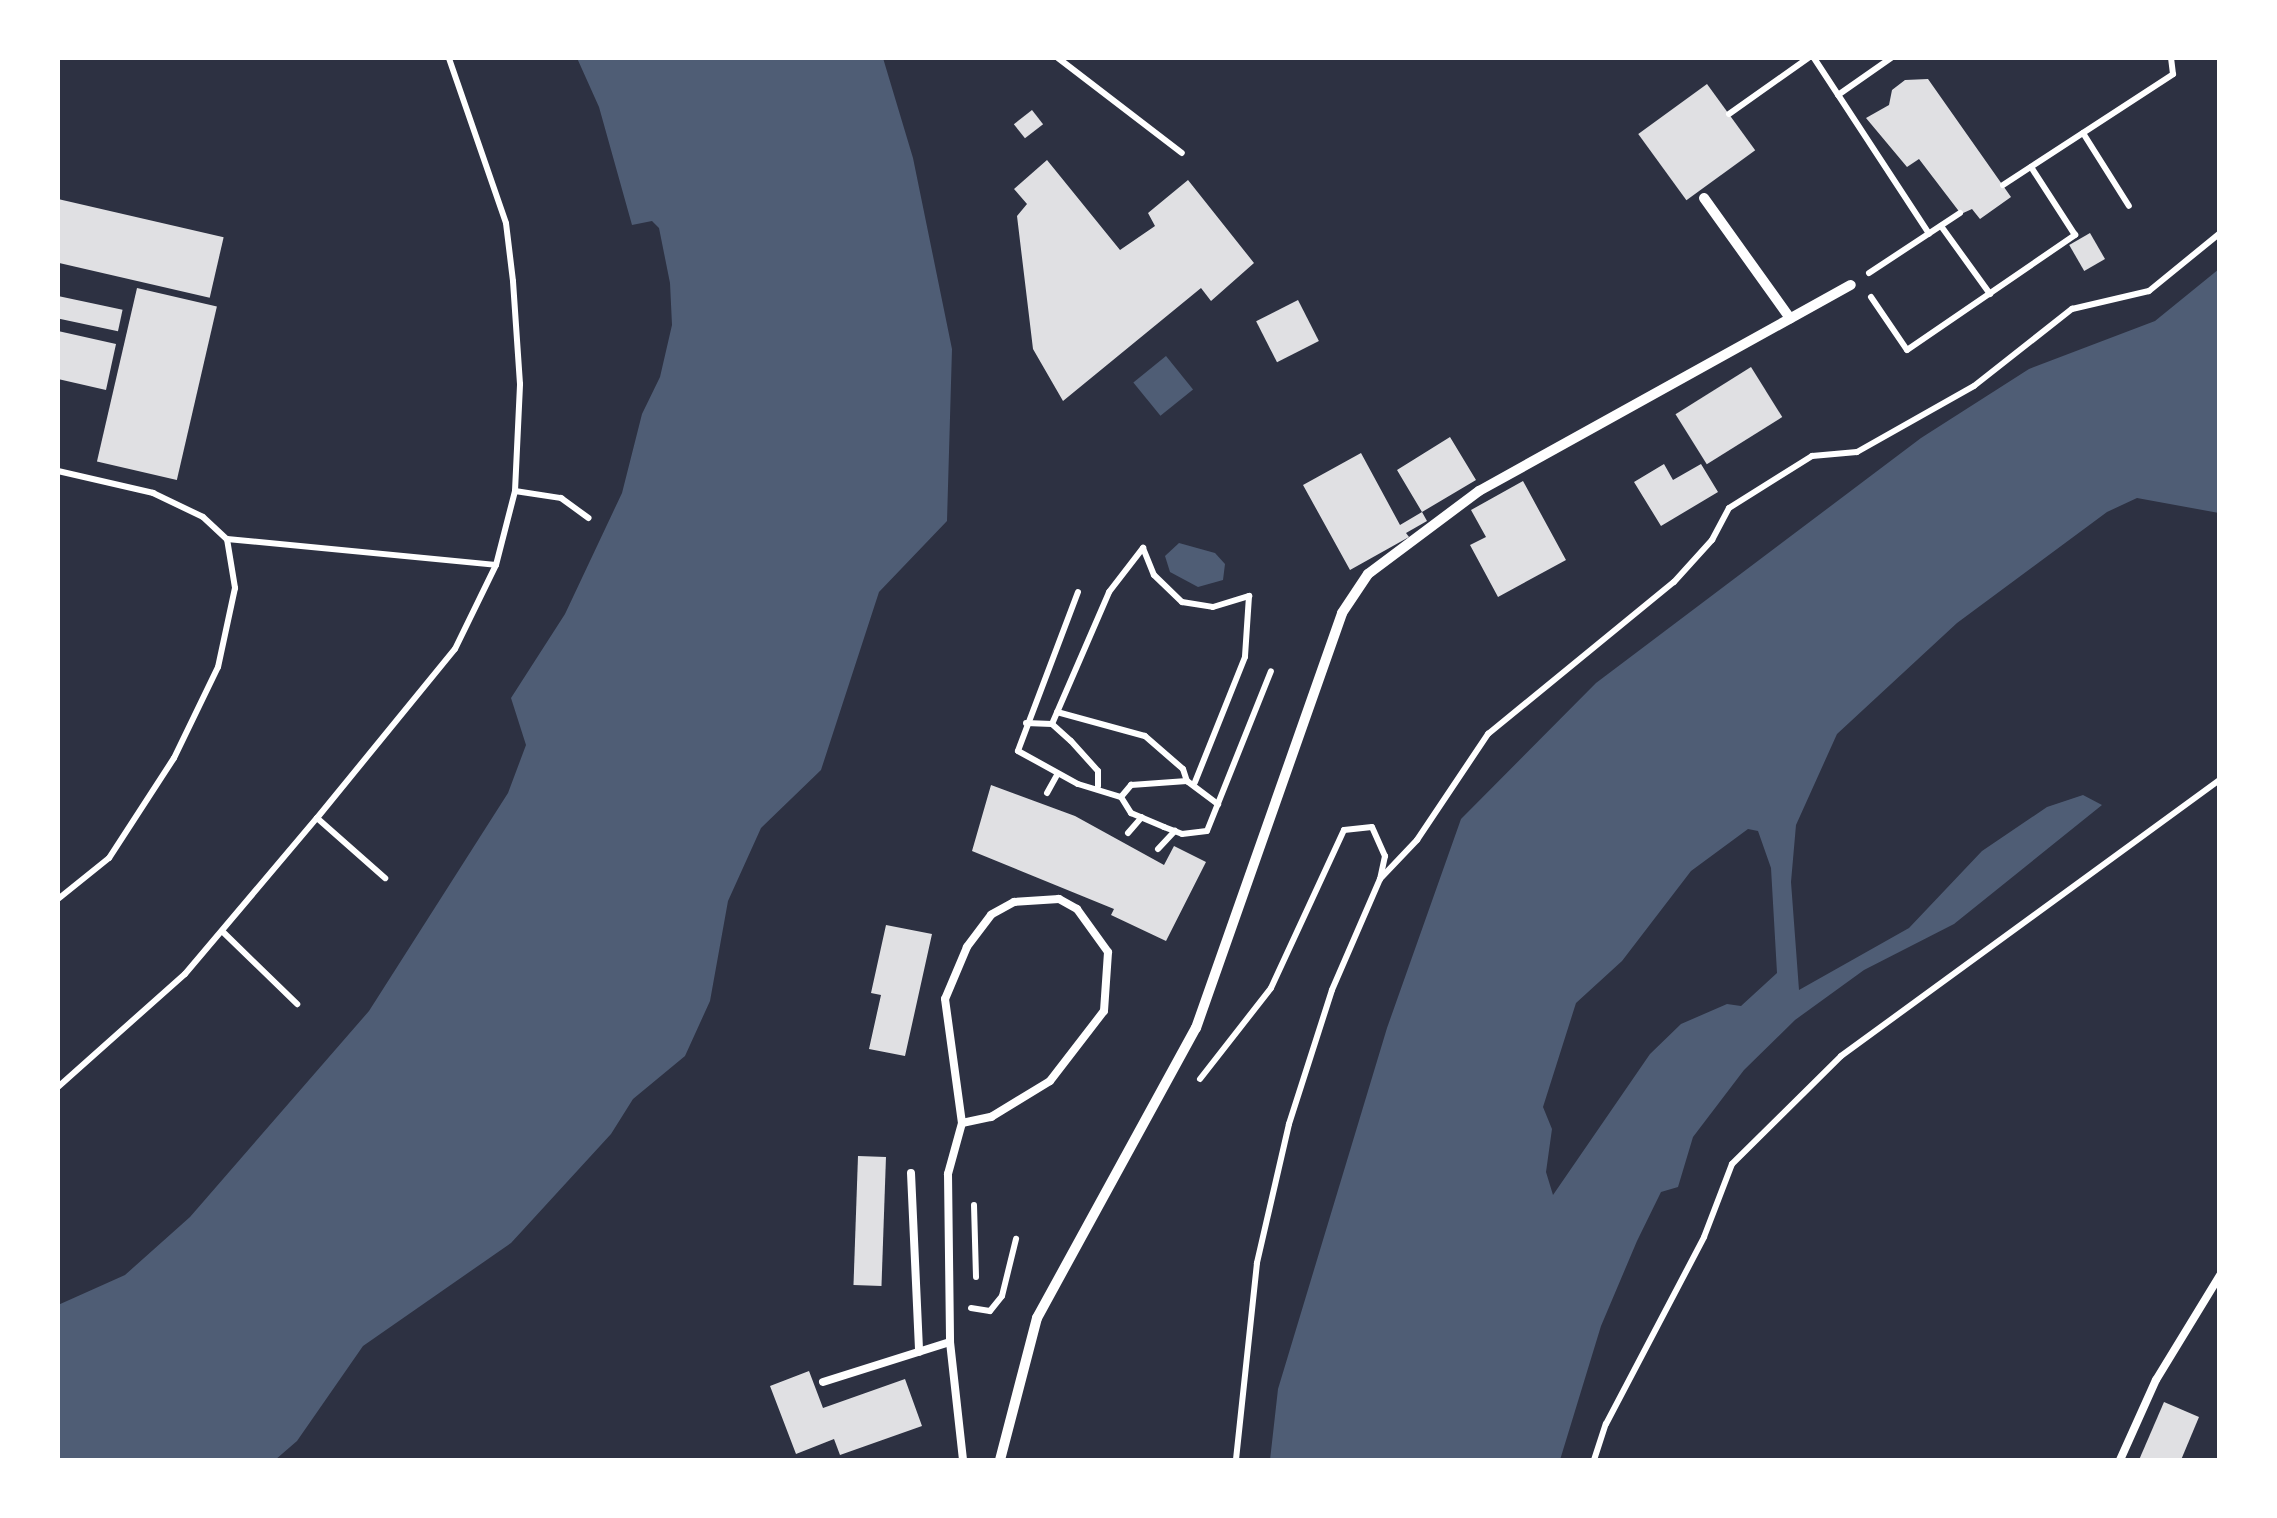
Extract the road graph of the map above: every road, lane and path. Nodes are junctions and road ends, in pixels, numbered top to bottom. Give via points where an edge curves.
1 (449, 58) edge
2 (1058, 58) edge
3 (1811, 58) edge
4 (1891, 58) edge
5 (2171, 58) edge
6 (1838, 95) junction
7 (1729, 114) dead end
8 (2083, 132) junction
9 (1182, 153) dead end
10 (2030, 167) junction
11 (2003, 185) dead end
12 (1704, 198) dead end
13 (2129, 206) dead end
14 (1960, 213) dead end
15 (1940, 226) junction
16 (2220, 232) edge
17 (1929, 234) junction
18 (1855, 282) junction
19 (1990, 294) junction
20 (1790, 318) junction
21 (58, 471) edge
22 (515, 490) junction
23 (588, 518) dead end
24 (227, 539) junction
25 (496, 565) junction
26 (1078, 592) dead end
27 (1271, 672) dead end
28 (1057, 712) junction
29 (1026, 723) junction
30 (1052, 724) junction
31 (1057, 774) junction
32 (2220, 780) edge
33 (1191, 782) junction
34 (1098, 786) junction
35 (1047, 793) dead end
36 (1121, 797) junction
37 (1218, 804) junction
38 (317, 818) junction
39 (1142, 818) junction
40 (1175, 832) junction
41 (1128, 833) dead end
42 (1158, 850) dead end
43 (384, 878) dead end
44 (1380, 878) junction
45 (58, 899) edge
46 (222, 931) junction
47 (297, 1004) dead end
48 (1196, 1083) dead end
49 (58, 1087) edge
50 (962, 1123) junction
51 (911, 1172) dead end
52 (1016, 1239) dead end
53 (2220, 1275) edge
54 (950, 1309) junction
55 (950, 1342) junction
56 (919, 1352) junction
57 (822, 1382) dead end
58 (963, 1460) edge
59 (1000, 1460) edge
60 (1236, 1460) edge
61 (1594, 1460) edge
62 (2120, 1460) edge

1 - 22 path via 506,222 520,384
2 - 9 path
3 - 6 path
3 - 7 path
4 - 6 path
5 - 8 path via 2173,74
6 - 17 path
8 - 10 path
8 - 13 path
10 - 11 path
10 - 19 path via 2075,235
12 - 20 street
14 - 15 path
15 - 17 path
15 - 19 path
16 - 44 path via 2148,292 2072,309 1974,386 1857,452 1812,456 1729,508 1712,540 1674,582 1488,734 1418,840
17 - 18 path
18 - 19 path via 1907,350
18 - 20 street
20 - 59 street via 1480,491 1368,574 1342,613 1196,1028 1037,1318
21 - 24 path via 153,493 189,508
22 - 23 path via 562,498
22 - 25 path
24 - 25 path
24 - 45 path via 235,588 218,667 202,703 109,858
25 - 38 path via 455,649
26 - 29 path
27 - 37 path
28 - 30 path
28 - 33 path via 1145,736
28 - 33 path via 1109,592 1144,548 1154,575 1182,602 1213,607 1249,596 1245,657
29 - 30 path
29 - 31 path via 1017,744 1022,758
30 - 34 path via 1098,770
31 - 34 path
31 - 35 path
32 - 61 path via 1842,1056 1732,1164 1704,1238 1606,1424
33 - 36 path via 1131,785
33 - 37 path
34 - 36 path
36 - 39 path
37 - 40 path via 1207,831
38 - 43 path
38 - 46 path
39 - 40 path
39 - 41 path
40 - 42 path
44 - 48 path via 1386,856 1379,835 1362,825 1344,830 1250,1024
44 - 60 path via 1332,990 1288,1124 1247,1314
46 - 47 path
46 - 49 path via 138,1019
50 - 50 lane via 992,1117 1050,1080 1104,1011 1108,952 1077,909 1059,900 1014,902 991,916 956,971 945,1019
50 - 54 lane via 948,1174
51 - 56 lane
52 - 54 path via 1002,1296 990,1312
53 - 62 lane via 2156,1380
54 - 55 lane
55 - 56 lane
55 - 58 lane
56 - 57 lane

